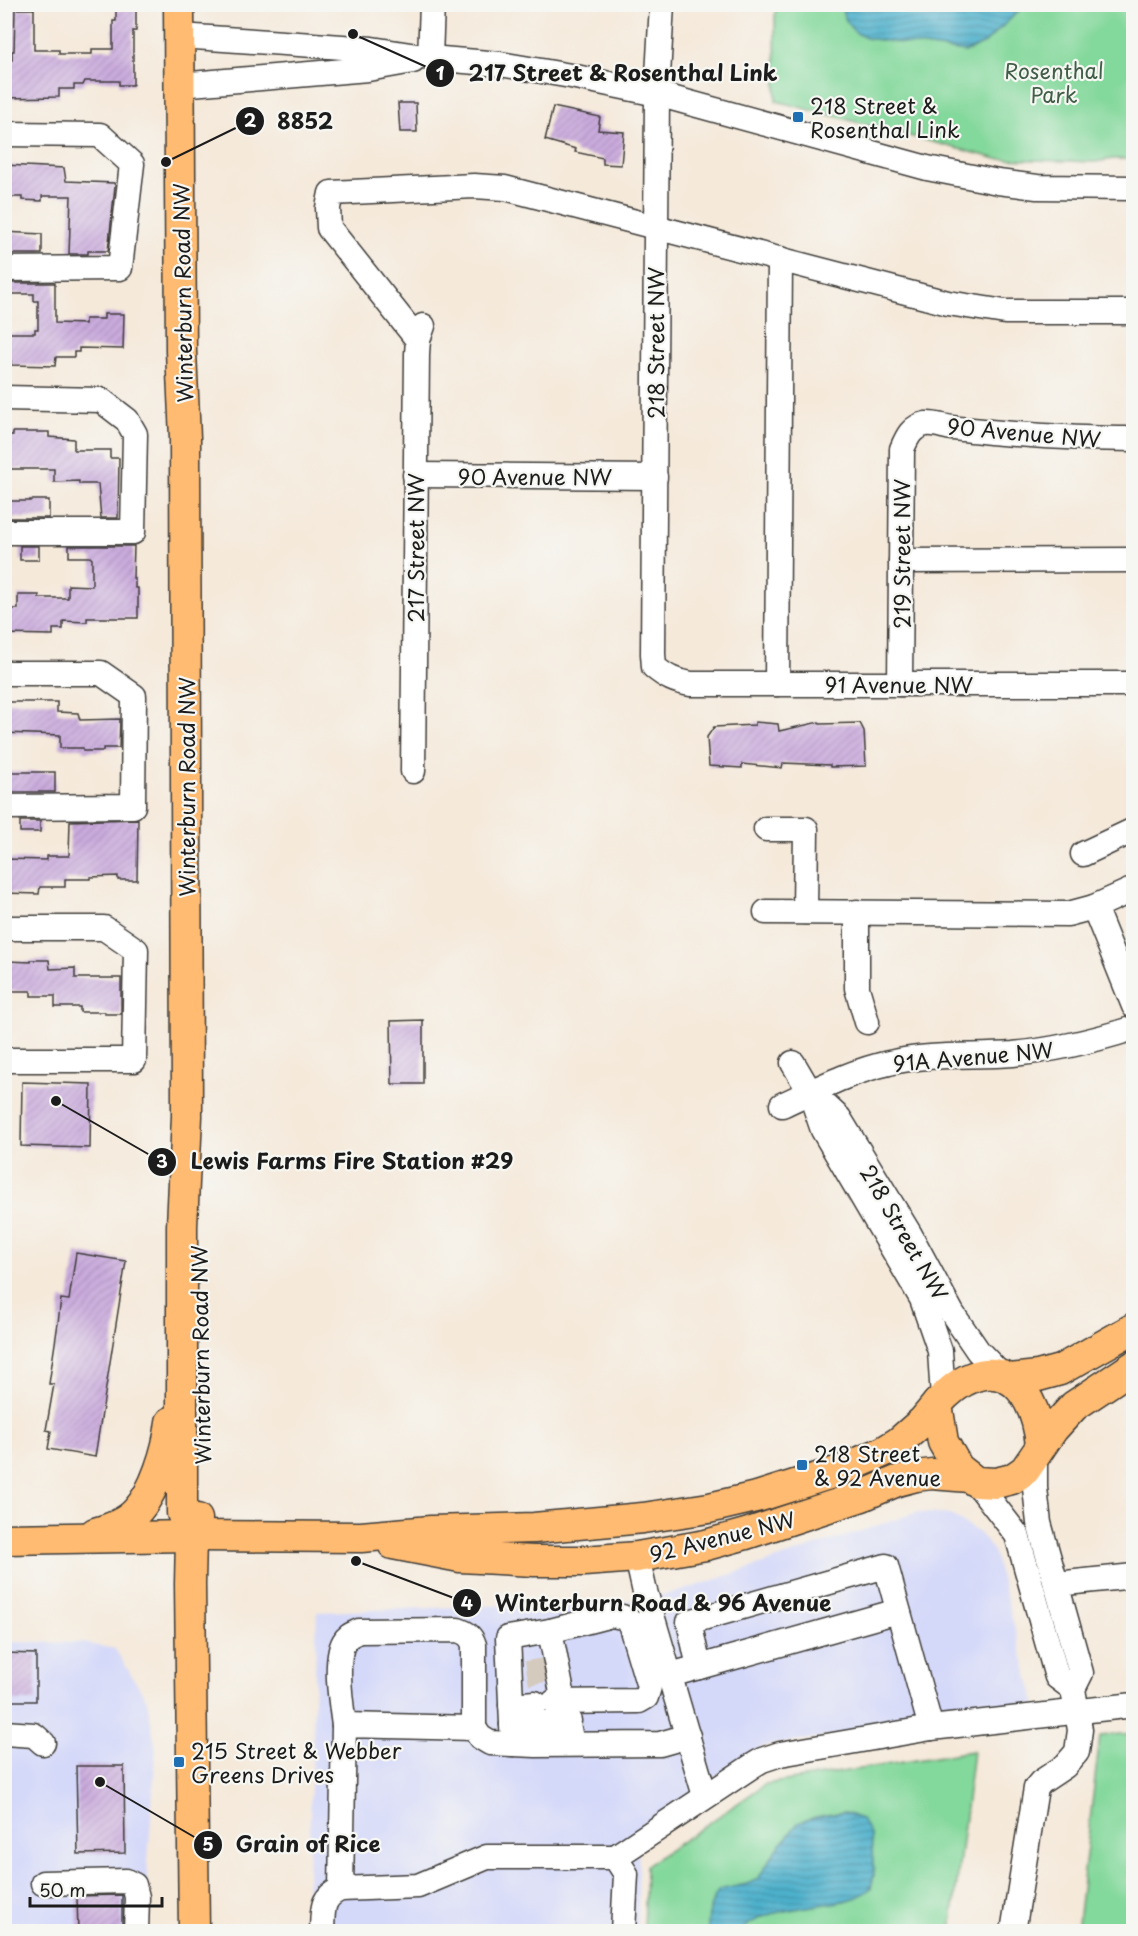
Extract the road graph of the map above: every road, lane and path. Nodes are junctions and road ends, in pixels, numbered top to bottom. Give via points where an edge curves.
1 (180, 4) edge
2 (198, 4) edge
3 (432, 4) edge
4 (662, 4) edge
5 (189, 36) junction
6 (430, 58) junction
7 (189, 85) junction
8 (657, 94) junction
9 (4, 134) edge
10 (1134, 188) edge
11 (656, 228) junction
12 (780, 259) junction
13 (4, 269) edge
14 (1134, 312) edge
15 (4, 398) edge
16 (915, 428) joint
17 (1134, 439) edge
18 (415, 475) junction
19 (655, 477) junction
20 (4, 532) edge
21 (1134, 560) edge
22 (901, 561) junction
23 (4, 673) edge
24 (665, 676) joint
25 (777, 684) junction
26 (900, 684) junction
27 (1134, 684) edge
28 (413, 771) dead end
29 (4, 807) edge
30 (766, 829) dead end
31 (1134, 830) edge
32 (1083, 854) dead end
33 (1134, 889) edge
34 (1094, 907) junction
35 (766, 912) dead end
36 (805, 912) junction
37 (857, 912) junction
38 (4, 928) edge
39 (1134, 1006) edge
40 (867, 1022) dead end
41 (1134, 1028) edge
42 (4, 1060) edge
43 (793, 1063) dead end
44 (810, 1092) junction
45 (782, 1105) dead end
46 (187, 1137) junction
47 (1134, 1328) edge
48 (183, 1345) junction
49 (1134, 1366) edge
50 (1004, 1376) junction
51 (940, 1401) junction
52 (1038, 1451) junction
53 (973, 1480) junction
54 (191, 1536) junction
55 (361, 1537) junction
56 (75, 1538) junction
57 (4, 1539) edge
58 (638, 1557) junction
59 (1134, 1575) edge
60 (1056, 1584) junction
61 (898, 1611) junction
62 (550, 1631) junction
63 (699, 1666) junction
64 (534, 1672) junction
65 (670, 1675) junction
66 (1075, 1700) junction
67 (1134, 1705) edge
68 (559, 1714) junction
69 (344, 1725) junction
70 (512, 1725) junction
71 (474, 1728) junction
72 (931, 1728) junction
73 (4, 1733) edge
74 (688, 1736) junction
75 (43, 1743) dead end
76 (705, 1796) junction
77 (615, 1857) junction
78 (43, 1883) dead end
79 (341, 1889) junction
80 (136, 1932) edge
81 (195, 1932) edge
82 (322, 1932) edge
83 (623, 1932) edge
84 (1013, 1932) edge

1 - 5 main road, Winterburn Road NW
2 - 5 main road, Winterburn Road NW
3 - 6 street
4 - 8 street, 218 Street NW
5 - 6 street via 372,49
5 - 7 main road, Winterburn Road NW
6 - 7 street via 368,69
6 - 8 street via 500,64
7 - 46 main road, Winterburn Road NW via 181,351 185,438
8 - 10 street via 966,176 1037,187
8 - 11 street, 218 Street NW
9 - 13 street via 100,135 132,164 120,268
11 - 12 street
11 - 18 street, 217 Street NW via 505,188 331,193 329,228 420,333
11 - 19 street, 218 Street NW
12 - 14 street via 976,308 1005,312
12 - 25 street
15 - 20 street via 101,399 127,420 135,434 133,532
16 - 17 street, 90 Avenue NW via 935,424 1025,435
16 - 22 street, 219 Street NW via 902,449
18 - 19 street, 90 Avenue NW
18 - 28 street, 217 Street NW
19 - 24 street, 218 Street NW via 653,654 654,667
21 - 22 street
22 - 26 street, 219 Street NW
23 - 29 street via 101,673 134,696 133,806
24 - 25 street, 91 Avenue NW via 691,684
25 - 26 street, 91 Avenue NW
26 - 27 street, 91 Avenue NW
30 - 36 street via 806,829
31 - 32 street
33 - 34 street
34 - 37 street via 1068,914
34 - 39 street
35 - 36 street
36 - 37 street
37 - 40 street via 857,988
38 - 42 street via 104,928 136,950 134,1060
41 - 44 street, 91A Avenue NW via 1043,1051 921,1057 889,1063
43 - 44 street, 218 Street NW
44 - 45 street, 91A Avenue NW
44 - 50 street, 218 Street NW via 839,1118 952,1313 978,1352
44 - 51 street, 218 Street NW via 823,1130 922,1299 940,1352
46 - 48 main road, Winterburn Road NW
46 - 54 main road, Winterburn Road NW via 202,1268 202,1508
47 - 50 main road, 92 Avenue NW via 1060,1370 1038,1376
48 - 54 main road, Winterburn Road NW via 182,1514
48 - 56 main road via 164,1455 149,1492 127,1519 112,1528
49 - 52 main road, 92 Avenue NW via 1079,1401
50 - 51 main road, 92 Avenue NW via 982,1374 966,1379
50 - 52 main road via 1026,1395 1033,1407 1039,1424
51 - 53 main road via 943,1442 958,1468
51 - 55 main road, 92 Avenue NW via 899,1442 860,1462 760,1496 709,1508 543,1528
52 - 53 main road, 92 Avenue NW via 1025,1470 1012,1479 996,1483
52 - 60 street via 1036,1506
53 - 58 main road, 92 Avenue NW via 932,1474 916,1476 746,1534
53 - 66 street via 1017,1535 1058,1677
54 - 55 main road, 92 Avenue NW
54 - 56 main road, 92 Avenue NW
54 - 81 main road, Winterburn Road NW
55 - 58 main road, 92 Avenue NW via 460,1557 534,1561
56 - 57 main road
58 - 65 street
59 - 60 street
60 - 66 street via 1081,1673
61 - 63 street
61 - 63 street via 886,1566 688,1622
61 - 72 street
62 - 64 street
62 - 64 street via 508,1638
62 - 68 street via 612,1615 629,1620 649,1688 646,1697 639,1701
63 - 65 street
64 - 68 street
64 - 70 street
65 - 74 street
66 - 67 street
66 - 72 street
66 - 84 street via 1080,1730 1077,1752 1065,1766 1041,1782 1033,1797
68 - 70 street
68 - 70 street
68 - 74 street via 660,1744
69 - 71 street
69 - 71 street via 340,1656 350,1635 359,1631 458,1630 466,1632 474,1645
69 - 79 street
70 - 71 street via 490,1743
72 - 76 street via 780,1754 762,1760
73 - 75 street via 34,1736
74 - 76 street
76 - 77 street
77 - 79 street via 487,1857 418,1886
77 - 83 street via 626,1874
78 - 80 street via 126,1881 134,1885
79 - 82 street via 325,1901

